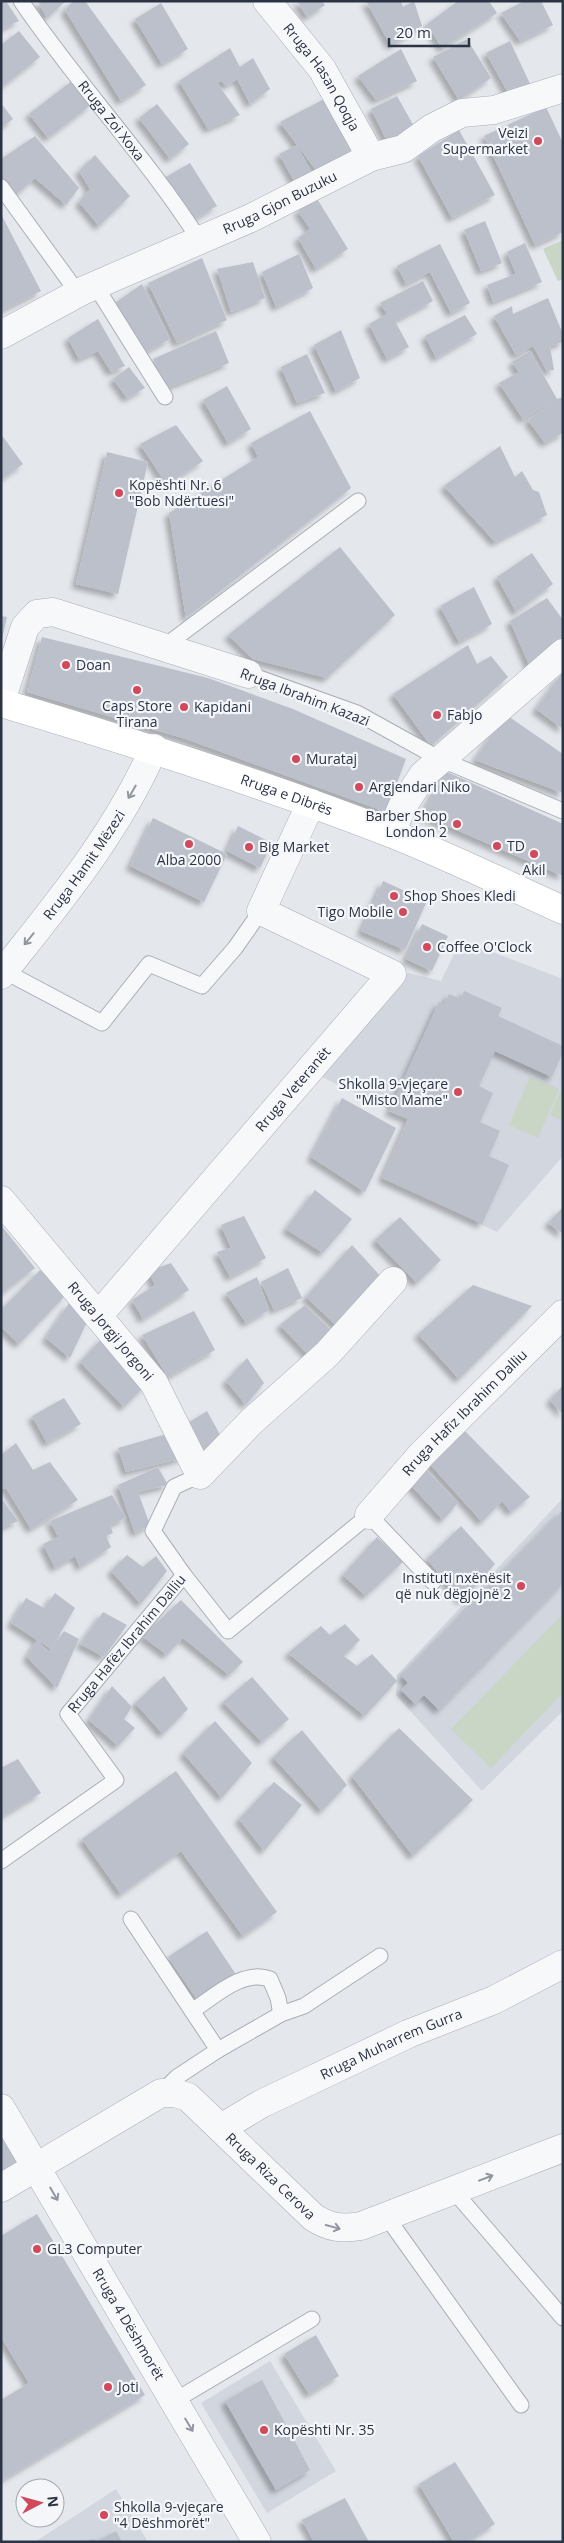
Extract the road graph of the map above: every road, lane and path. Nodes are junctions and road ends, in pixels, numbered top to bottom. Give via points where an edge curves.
1 (20, 1) edge
2 (267, 1) edge
3 (563, 88) edge
4 (371, 157) junction
5 (1, 187) edge
6 (200, 241) junction
7 (86, 289) junction
8 (1, 335) edge
9 (165, 397) dead end
10 (358, 501) dead end
11 (165, 646) junction
12 (563, 653) edge
13 (248, 674) joint
14 (1, 702) edge
15 (154, 748) junction
16 (440, 759) junction
17 (311, 803) junction
18 (563, 811) edge
19 (392, 833) junction
20 (563, 910) edge
21 (261, 911) junction
22 (3, 973) edge
23 (1, 1200) edge
24 (393, 1281) dead end
25 (563, 1314) edge
26 (98, 1316) junction
27 (200, 1475) junction
28 (369, 1515) junction
29 (184, 1575) junction
30 (432, 1582) dead end
31 (1, 1861) edge
32 (131, 1919) dead end
33 (380, 1956) dead end
34 (563, 1964) edge
35 (192, 2010) junction
36 (281, 2014) junction
37 (218, 2050) junction
38 (161, 2093) junction
39 (1, 2108) edge
40 (221, 2128) junction
41 (563, 2148) edge
42 (38, 2166) junction
43 (1, 2188) edge
44 (453, 2190) junction
45 (386, 2216) junction
46 (563, 2318) edge
47 (312, 2319) dead end
48 (174, 2401) junction
49 (521, 2405) dead end
50 (257, 2542) edge

1 - 6 lane, Rruga Zoi Xoxa via 166,189
2 - 4 street, Rruga Hasan Qoqja via 322,68
3 - 4 street, Rruga Gjon Buzuku via 494,110 462,113 432,128 403,149
4 - 6 street, Rruga Gjon Buzuku
5 - 7 lane
6 - 7 street, Rruga Gjon Buzuku
7 - 8 street, Rruga Gjon Buzuku
7 - 9 lane
10 - 11 lane
11 - 13 street, Rruga Ibrahim Kazazi
11 - 14 street, Rruga Ibrahim Kazazi via 53,612 37,614 25,627
12 - 16 street
13 - 16 lane, Rruga Ibrahim Kazazi via 357,713
14 - 15 main road, Rruga e Dibrës
15 - 17 main road, Rruga e Dibrës
15 -> 22 street, Rruga Hamit Mëzezi via 119,816 85,868
16 - 18 lane, Rruga Ibrahim Kazazi
16 - 19 street via 423,775 402,807
17 - 19 main road, Rruga e Dibrës
17 - 21 street
19 - 20 main road, Rruga e Dibrës
21 - 22 lane via 202,986 148,964 102,1023
21 - 26 street, Rruga Veteranët via 392,974
23 - 26 street, Rruga Jorgji Jorgoni
24 - 27 street via 327,1354 252,1421
25 - 28 street, Rruga Hafiz Ibrahim Dalliu via 422,1454
26 - 27 street, Rruga Jorgji Jorgoni via 154,1383
27 - 29 lane via 174,1487 153,1531
28 - 29 lane, Rruga Hafëz Ibrahim Dalliu via 228,1631
28 - 30 lane
29 - 31 lane, Rruga Hafëz Ibrahim Dalliu via 68,1714 116,1780
32 - 35 lane
33 - 36 lane via 304,2006
34 - 40 street, Rruga Muharrem Gurra via 494,2000 408,2034 261,2104
35 - 36 lane via 243,1978 261,1976 270,1979
35 - 37 lane
36 - 37 lane
37 - 38 lane
38 - 40 street, Rruga Riza Cerova via 188,2097
38 - 42 street
39 - 42 street, Rruga 4 Dëshmorët
40 -> 45 street, Rruga Riza Cerova via 326,2225 342,2229 361,2226
44 -> 41 street, Rruga Riza Cerova
42 - 43 street
42 -> 48 street, Rruga 4 Dëshmorët
44 - 45 street, Rruga Riza Cerova
44 - 46 lane
45 - 49 lane
47 - 48 lane
48 -> 50 street, Rruga 4 Dëshmorët

